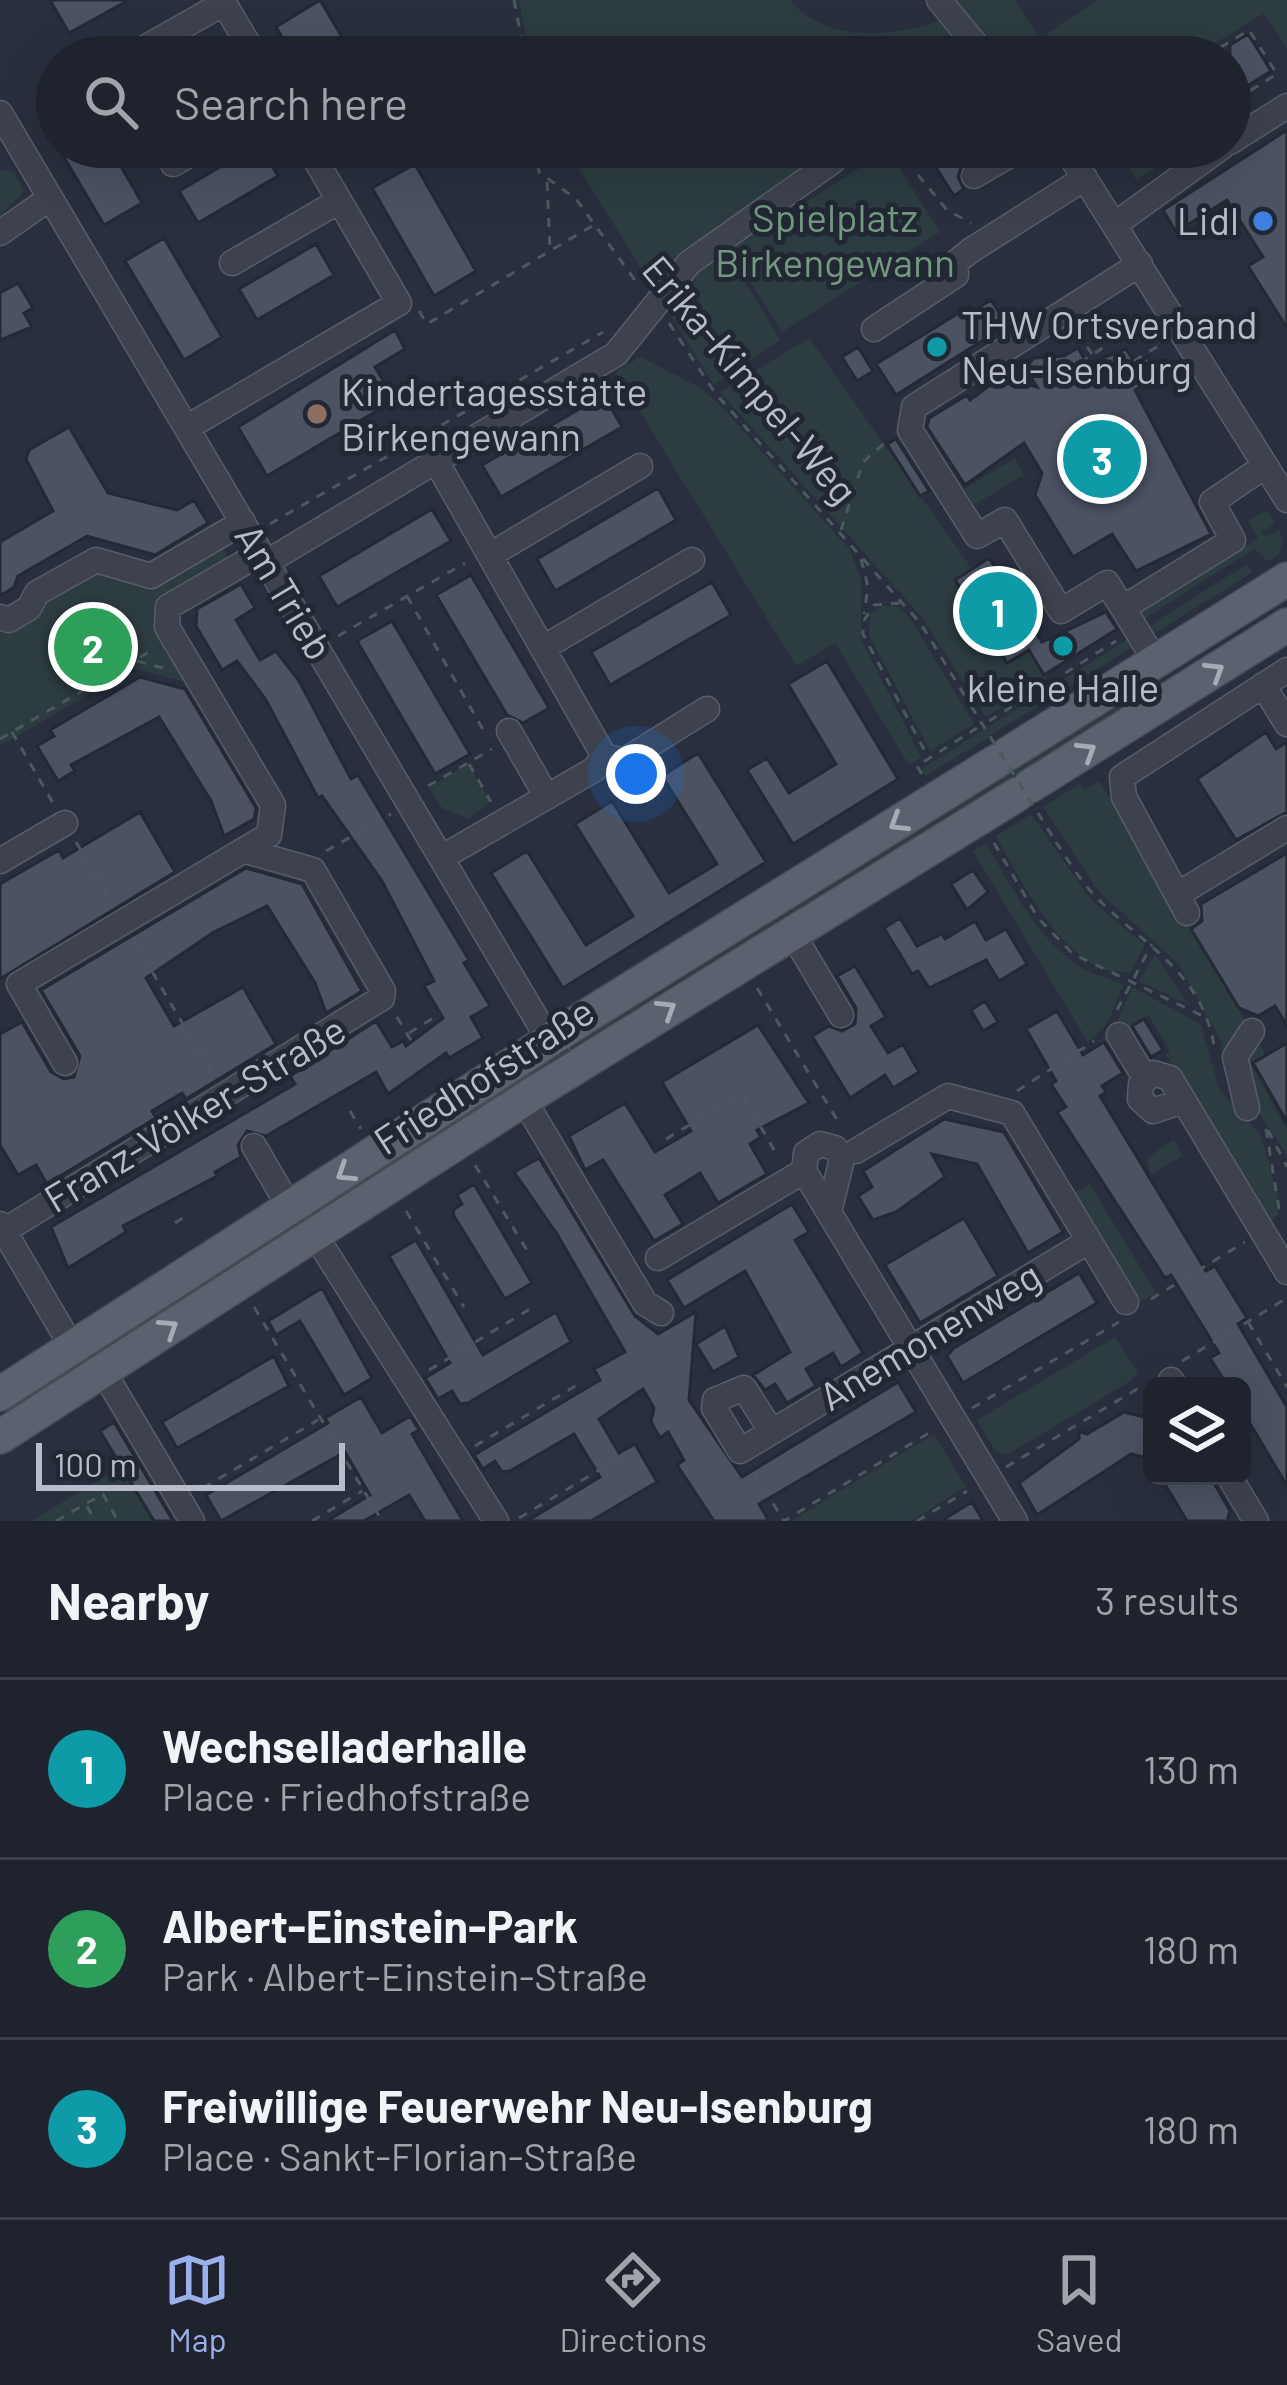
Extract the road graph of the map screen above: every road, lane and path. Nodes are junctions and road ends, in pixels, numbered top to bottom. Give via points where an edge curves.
1 (514, 0) edge
2 (939, 0) edge
3 (223, 1) edge
4 (965, 35) edge
5 (164, 36) edge
6 (244, 36) edge
7 (521, 36) edge
8 (1238, 36) edge
9 (1251, 90) edge
10 (1287, 106) edge
11 (0, 113) edge
12 (1251, 129) edge
13 (320, 168) edge
14 (542, 168) edge
15 (823, 168) edge
16 (912, 168) edge
17 (988, 168) edge
18 (1080, 168) edge
19 (1193, 168) edge
20 (974, 176) dead end
21 (1085, 178) junction
22 (547, 180) junction
23 (50, 198) junction
24 (339, 201) junction
25 (1114, 225) junction
26 (593, 226) junction
27 (978, 226) dead end
28 (0, 232) edge
29 (550, 252) junction
30 (232, 262) dead end
31 (1140, 264) junction
32 (642, 297) junction
33 (399, 303) junction
34 (1064, 311) junction
35 (1150, 317) dead end
36 (607, 329) dead end
37 (874, 329) dead end
38 (1114, 330) dead end
39 (1119, 338) junction
40 (1165, 341) dead end
41 (1093, 355) junction
42 (1134, 361) dead end
43 (1080, 363) dead end
44 (909, 413) junction
45 (188, 427) junction
46 (436, 461) junction
47 (640, 466) dead end
48 (1265, 466) junction
49 (1287, 500) edge
50 (243, 522) junction
51 (840, 532) junction
52 (489, 552) junction
53 (859, 553) junction
54 (264, 558) junction
55 (692, 560) dead end
56 (1287, 579) edge
57 (407, 596) junction
58 (907, 607) junction
59 (1123, 608) junction
60 (0, 617) edge
61 (863, 622) junction
62 (1287, 625) edge
63 (174, 638) junction
64 (330, 640) dead end
65 (543, 648) junction
66 (1156, 662) junction
67 (1287, 670) edge
68 (1263, 685) junction
69 (707, 709) dead end
70 (1287, 724) edge
71 (977, 728) dead end
72 (0, 739) edge
73 (501, 740) junction
74 (604, 756) junction
75 (929, 758) junction
76 (468, 762) junction
77 (502, 763) dead end
78 (926, 781) dead end
79 (547, 796) junction
80 (414, 797) junction
81 (503, 822) junction
82 (65, 823) dead end
83 (1287, 828) edge
84 (990, 836) dead end
85 (246, 851) junction
86 (441, 858) junction
87 (0, 861) edge
88 (304, 864) junction
89 (792, 932) junction
90 (1153, 943) junction
91 (1130, 981) junction
92 (756, 986) dead end
93 (440, 1013) dead end
94 (841, 1015) dead end
95 (1205, 1017) junction
96 (1252, 1031) dead end
97 (1110, 1032) junction
98 (549, 1041) junction
99 (412, 1042) dead end
100 (1215, 1055) dead end
101 (65, 1063) dead end
102 (568, 1072) junction
103 (524, 1100) junction
104 (990, 1107) junction
105 (1247, 1108) dead end
106 (350, 1111) dead end
107 (365, 1136) dead end
108 (666, 1139) dead end
109 (254, 1146) dead end
110 (856, 1151) joint
111 (471, 1158) dead end
112 (1287, 1167) edge
113 (798, 1175) junction
114 (401, 1202) dead end
115 (290, 1208) junction
116 (829, 1212) junction
117 (184, 1217) dead end
118 (175, 1223) dead end
119 (1263, 1232) junction
120 (315, 1234) junction
121 (1089, 1241) junction
122 (5, 1243) edge
123 (531, 1257) dead end
124 (658, 1258) dead end
125 (1287, 1272) edge
126 (1287, 1298) edge
127 (250, 1300) dead end
128 (1134, 1306) junction
129 (464, 1307) dead end
130 (530, 1309) dead end
131 (662, 1313) dead end
132 (1247, 1322) junction
133 (72, 1347) junction
134 (910, 1348) junction
135 (97, 1375) junction
136 (1176, 1376) edge
137 (409, 1382) junction
138 (577, 1385) dead end
139 (1143, 1386) edge
140 (1287, 1387) edge
141 (0, 1394) edge
142 (321, 1418) junction
143 (953, 1419) junction
144 (772, 1432) junction
145 (0, 1437) edge
146 (740, 1451) junction
147 (457, 1457) junction
148 (621, 1457) dead end
149 (988, 1478) junction
150 (1234, 1485) edge
151 (364, 1490) junction
152 (86, 1504) junction
153 (186, 1511) edge
154 (69, 1514) junction
155 (56, 1521) edge
156 (73, 1521) edge
157 (95, 1521) edge
158 (118, 1521) edge
159 (312, 1521) edge
160 (382, 1521) edge
161 (496, 1521) edge
162 (514, 1521) edge
163 (784, 1521) edge
164 (917, 1521) edge
165 (1015, 1521) edge
166 (1256, 1521) edge

1 - 7 path
2 - 4 street
3 - 5 street
3 - 6 street
8 - 9 path via 1250,29 1277,74
10 - 12 street
11 - 23 street, Am Trieb
13 - 24 street
14 - 22 path, Erika-Kimpel-Weg
15 - 32 street
16 - 27 path via 947,210
17 - 20 street
18 - 21 street
19 - 25 street
21 - 25 street
21 - 37 street via 970,251 955,263 956,275
22 - 26 path, Erika-Kimpel-Weg via 575,199
22 - 29 path
23 - 28 street
23 - 45 street, Am Trieb
24 - 30 street
24 - 33 street
25 - 31 street
26 - 29 path
26 - 32 path, Erika-Kimpel-Weg
29 - 33 path via 427,324 414,302
31 - 34 street
31 - 48 street
32 - 46 street via 616,354
32 - 51 path, Erika-Kimpel-Weg via 715,393
33 - 45 street
34 - 41 path
34 - 44 street
35 - 39 path
36 - 50 path via 271,526 263,511
38 - 39 path
39 - 41 path
40 - 42 path
41 - 43 path
44 - 51 path via 863,462
44 - 59 street via 910,430 977,536 1005,520 1061,611 1108,583
45 - 50 street, Am Trieb
46 - 52 street
46 - 54 street
47 - 52 street
48 - 49 street
48 - 59 street via 1212,502 1233,540
50 - 54 street, Am Trieb
50 - 60 street via 151,576 96,560 38,592 9,620
51 - 53 path, Erika-Kimpel-Weg
52 - 57 path
52 - 65 street
53 - 58 path, Erika-Kimpel-Weg
53 - 61 path via 868,580
54 - 63 street via 168,607
54 - 80 street, Am Trieb
55 - 65 street
56 - 66 main road, Friedhofstraße
57 - 64 path
57 - 73 path
58 - 61 path via 880,602
58 - 90 path, Erika-Kimpel-Weg, bridge via 1097,899
59 - 66 street
61 - 75 path
89 -> 62 main road, Friedhofstraße
63 - 72 path
63 - 85 street via 273,805 269,835
65 - 74 street
66 -> 98 main road, Friedhofstraße
67 - 68 street
68 - 70 street
68 - 83 street via 1122,777 1124,797 1191,898
69 - 74 street via 624,761
71 - 75 path
73 - 76 path
73 - 77 path
73 - 79 street
74 - 79 street
75 - 78 path via 917,766
76 - 80 path
76 - 81 path
79 - 81 street
80 - 86 street, Am Trieb
80 - 88 path
81 - 86 street
82 - 87 street
84 - 91 path via 1052,934 1084,962
85 - 88 street
85 - 101 street via 19,984
86 - 98 street, Am Trieb
88 - 122 street, Franz-Völker-Straße via 384,995
89 - 94 street
102 -> 89 main road, Friedhofstraße
90 - 91 path
90 - 95 path, Erika-Kimpel-Weg
91 - 95 path
91 - 97 path
92 - 110 path
93 - 99 path via 407,1034
95 - 100 path
96 - 105 street via 1235,1057
97 - 104 path
97 - 119 street via 1145,1078 1167,1075
98 - 102 street, Am Trieb
98 -> 115 main road, Friedhofstraße
102 - 103 main road, Friedhofstraße
103 - 120 main road, Friedhofstraße
103 - 131 street via 645,1303
104 - 110 street via 948,1096
104 - 121 street via 1012,1113
106 - 107 path
108 - 113 path via 742,1094
109 - 115 street
111 - 123 path, Friedhofstraße
112 - 119 path via 1267,1129 1282,1205
113 - 116 street
113 - 116 street via 814,1145 838,1151 843,1166
113 - 124 street
114 - 129 path, Friedhofstraße
115 - 133 main road, Friedhofstraße
116 - 134 street
117 - 118 path
119 - 125 street
119 - 128 path
135 -> 120 main road, Friedhofstraße
120 - 137 street
121 - 128 street
121 - 134 street, Anemonenweg
122 - 133 street
126 - 132 path
127 - 142 path
128 - 143 path
130 - 137 path
132 - 136 path
132 - 140 path
133 - 135 main road
133 - 141 main road, Friedhofstraße
134 - 143 street
134 - 144 street, Anemonenweg
135 - 145 main road, Friedhofstraße
135 - 153 street
137 - 147 street
138 - 147 path
139 - 149 path
142 - 151 path
142 - 153 path
143 - 149 street
143 - 163 path
144 - 146 street, Anemonenweg
144 - 146 street via 736,1387 714,1408
146 - 163 path
147 - 161 street
148 - 162 path
149 - 164 path
149 - 165 street
150 - 166 street
151 - 159 path
151 - 160 path
152 - 154 path
152 - 157 path
152 - 158 path via 103,1494
154 - 155 path
154 - 156 path

